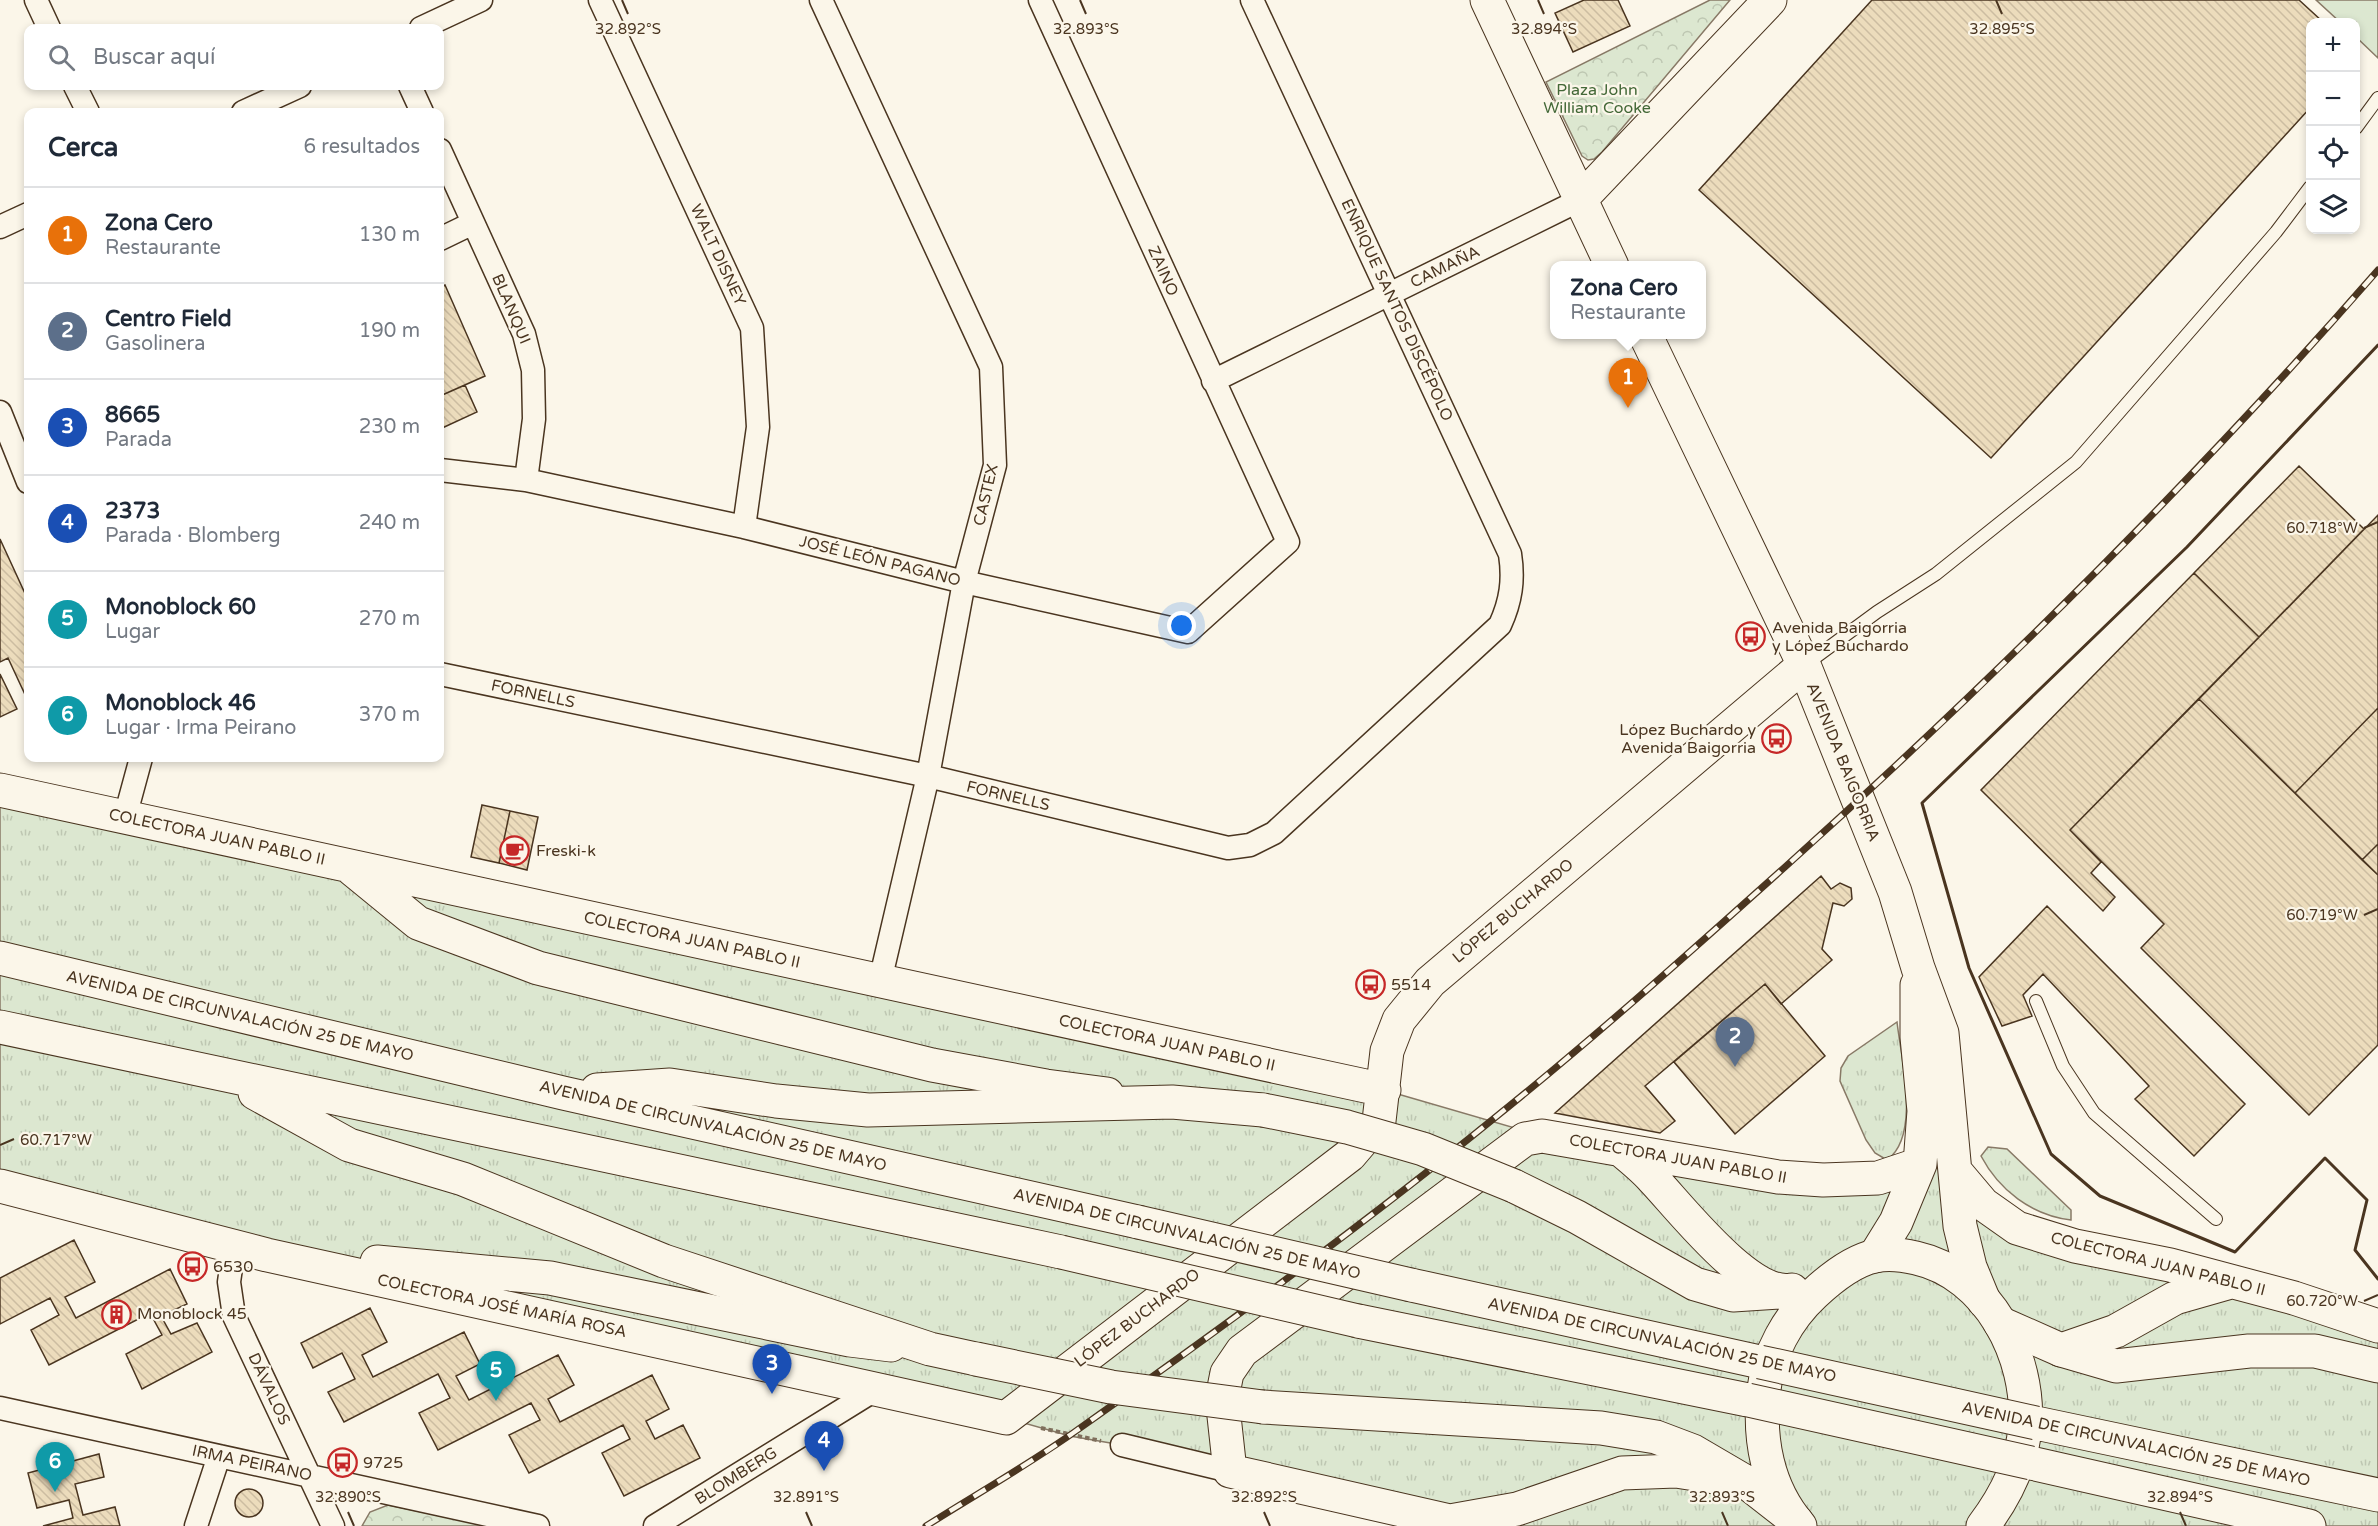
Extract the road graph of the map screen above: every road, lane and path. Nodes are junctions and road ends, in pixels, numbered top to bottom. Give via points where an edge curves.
1 (36, 0) edge
2 (481, 0) edge
3 (600, 0) edge
4 (821, 0) edge
5 (1040, 0) edge
6 (1252, 0) edge
7 (1487, 0) edge
8 (1770, 0) edge
9 (47, 24) edge
10 (430, 24) edge
11 (77, 90) edge
12 (291, 90) edge
13 (412, 90) edge
14 (2378, 98) edge
15 (86, 108) edge
16 (252, 108) edge
17 (420, 108) edge
18 (2357, 126) edge
19 (444, 159) edge
20 (2306, 192) edge
21 (1580, 200) junction
22 (24, 216) edge
23 (473, 224) junction
24 (0, 227) edge
25 (444, 237) edge
26 (1610, 261) edge
27 (1389, 294) junction
28 (1647, 339) edge
29 (1212, 381) junction
30 (0, 412) edge
31 (21, 437) edge
32 (24, 456) edge
33 (444, 470) edge
34 (525, 480) junction
35 (744, 527) junction
36 (1288, 542) joint
37 (964, 582) junction
38 (1500, 625) joint
39 (1804, 666) junction
40 (444, 675) edge
41 (140, 762) edge
42 (928, 776) junction
43 (0, 790) edge
44 (124, 817) junction
45 (347, 865) junction
46 (0, 958) edge
47 (1918, 968) junction
48 (880, 981) junction
49 (2036, 1001) dead end
50 (0, 1027) edge
51 (228, 1077) junction
52 (1384, 1090) junction
53 (563, 1093) junction
54 (1172, 1102) junction
55 (1622, 1150) junction
56 (1920, 1164) junction
57 (1956, 1172) junction
58 (0, 1186) edge
59 (2216, 1219) dead end
60 (234, 1247) junction
61 (267, 1255) junction
62 (1875, 1256) junction
63 (2231, 1282) junction
64 (1826, 1283) junction
65 (1780, 1292) junction
66 (1992, 1312) junction
67 (2378, 1326) edge
68 (930, 1349) junction
69 (2061, 1350) junction
70 (2378, 1366) edge
71 (878, 1388) junction
72 (0, 1408) edge
73 (1006, 1418) joint
74 (1070, 1436) dead end
75 (1122, 1445) joint
76 (219, 1456) junction
77 (1230, 1471) junction
78 (309, 1474) junction
79 (1746, 1482) junction
80 (2375, 1494) edge
81 (1404, 1518) edge
82 (1461, 1523) edge
83 (1798, 1524) edge
84 (196, 1526) edge
85 (333, 1526) edge
86 (538, 1526) edge
87 (655, 1526) edge
88 (1983, 1526) edge
89 (2308, 1526) edge

1 - 9 street
2 - 10 street
3 - 35 street, WALT DISNEY via 752,328 758,427
4 - 37 street, CASTEX via 991,367 995,465
5 - 29 street, ZAINO
6 - 27 street, ENRIQUE SANTOS DISCÉPOLO
7 - 21 main road
8 - 21 main road
11 - 15 street
12 - 16 street
13 - 17 street
14 - 18 lane
19 - 23 street, BLANQUI
20 - 39 lane via 2076,462 1936,574
21 - 26 main road
21 - 27 street, CAMAÑA
22 - 24 street
23 - 25 street
23 - 34 street, BLANQUI via 524,334 533,370 534,419
27 - 29 street, CAMAÑA
27 - 38 street, ENRIQUE SANTOS DISCÉPOLO via 1510,554 1512,591
28 - 39 main road, AVENIDA BAIGORRIA
29 - 36 street, ZAINO
30 - 31 street
31 - 32 street
33 - 34 street, JOSÉ LEÓN PAGANO
34 - 35 street, JOSÉ LEÓN PAGANO
35 - 37 street, JOSÉ LEÓN PAGANO
36 - 37 street, JOSÉ LEÓN PAGANO via 1188,632
37 - 42 street, CASTEX
38 - 42 street, FORNELLS via 1274,832 1250,845 1228,848
39 - 47 main road, AVENIDA BAIGORRIA via 1895,892
39 - 52 main road, LÓPEZ BUCHARDO via 1430,981 1399,1020 1387,1051
40 - 42 street, FORNELLS
41 - 44 street
42 - 48 street, CASTEX
43 - 44 main road, COLECTORA JUAN PABLO II
44 - 45 main road, COLECTORA JUAN PABLO II
45 - 48 main road, COLECTORA JUAN PABLO II
45 - 54 main road via 418,923 538,968 932,1065 1046,1086
46 - 53 main road, AVENIDA DE CIRCUNVALACIÓN 25 DE MAYO
47 - 56 main road, AVENIDA BAIGORRIA via 1917,1037 1924,1111
47 - 57 main road, AVENIDA BAIGORRIA via 1942,1033
48 - 52 main road, COLECTORA JUAN PABLO II
49 - 59 lane via 2063,1066 2094,1113
50 - 51 main road
51 - 68 main road via 349,1145 463,1179 664,1261
51 - 89 main road, bridge via 1061,1252 1358,1321 1748,1400
52 - 73 main road, LÓPEZ BUCHARDO via 1379,1121 1350,1155
53 - 54 main road via 670,1085 868,1110
53 - 80 main road, AVENIDA DE CIRCUNVALACIÓN 25 DE MAYO, bridge via 1411,1285
54 - 65 main road, bridge via 1263,1110 1347,1127 1423,1149 1577,1217 1695,1284 1733,1295
55 - 56 main road, COLECTORA JUAN PABLO II via 1778,1177 1823,1180 1878,1178
55 - 65 main road via 1714,1245 1755,1280
55 - 77 main road, COLECTORA JUAN PABLO II via 1542,1136 1513,1146 1242,1351 1227,1373 1222,1398
56 - 62 main road, AVENIDA BAIGORRIA via 1896,1222
57 - 63 main road, COLECTORA JUAN PABLO II via 1983,1204 2017,1228 2075,1246 2170,1264
57 - 66 main road, AVENIDA BAIGORRIA via 1960,1226 1970,1267
58 - 60 main road, COLECTORA JOSÉ MARÍA ROSA
60 - 61 main road, COLECTORA JOSÉ MARÍA ROSA
60 - 78 street, DÁVALOS via 229,1282 234,1316
61 - 68 main road via 550,1278 850,1340
61 - 71 main road, COLECTORA JOSÉ MARÍA ROSA
62 - 64 main road
62 - 66 main road via 1902,1255 1930,1261 1960,1277
63 - 67 main road, COLECTORA JUAN PABLO II
63 - 69 main road via 2175,1298 2116,1331
64 - 65 main road
64 - 83 main road via 1787,1327 1765,1381 1761,1411 1764,1450 1780,1496
66 - 69 main road
66 - 88 main road via 2013,1347 2021,1373 2025,1427 2012,1480
68 - 79 main road, bridge via 1111,1387 1263,1407 1601,1428 1656,1437 1693,1451
69 - 70 main road via 2116,1366 2249,1351 2315,1351
71 - 73 main road, COLECTORA JOSÉ MARÍA ROSA
71 - 87 street, BLOMBERG
72 - 76 street, IRMA PEIRANO
74 - 75 path
75 - 77 street
76 - 78 street, IRMA PEIRANO
76 - 84 street
77 - 81 main road
78 - 85 street, DÁVALOS
78 - 86 street, IRMA PEIRANO
79 - 82 main road via 1676,1471 1622,1473 1517,1509
79 - 83 main road
81 - 82 main road

